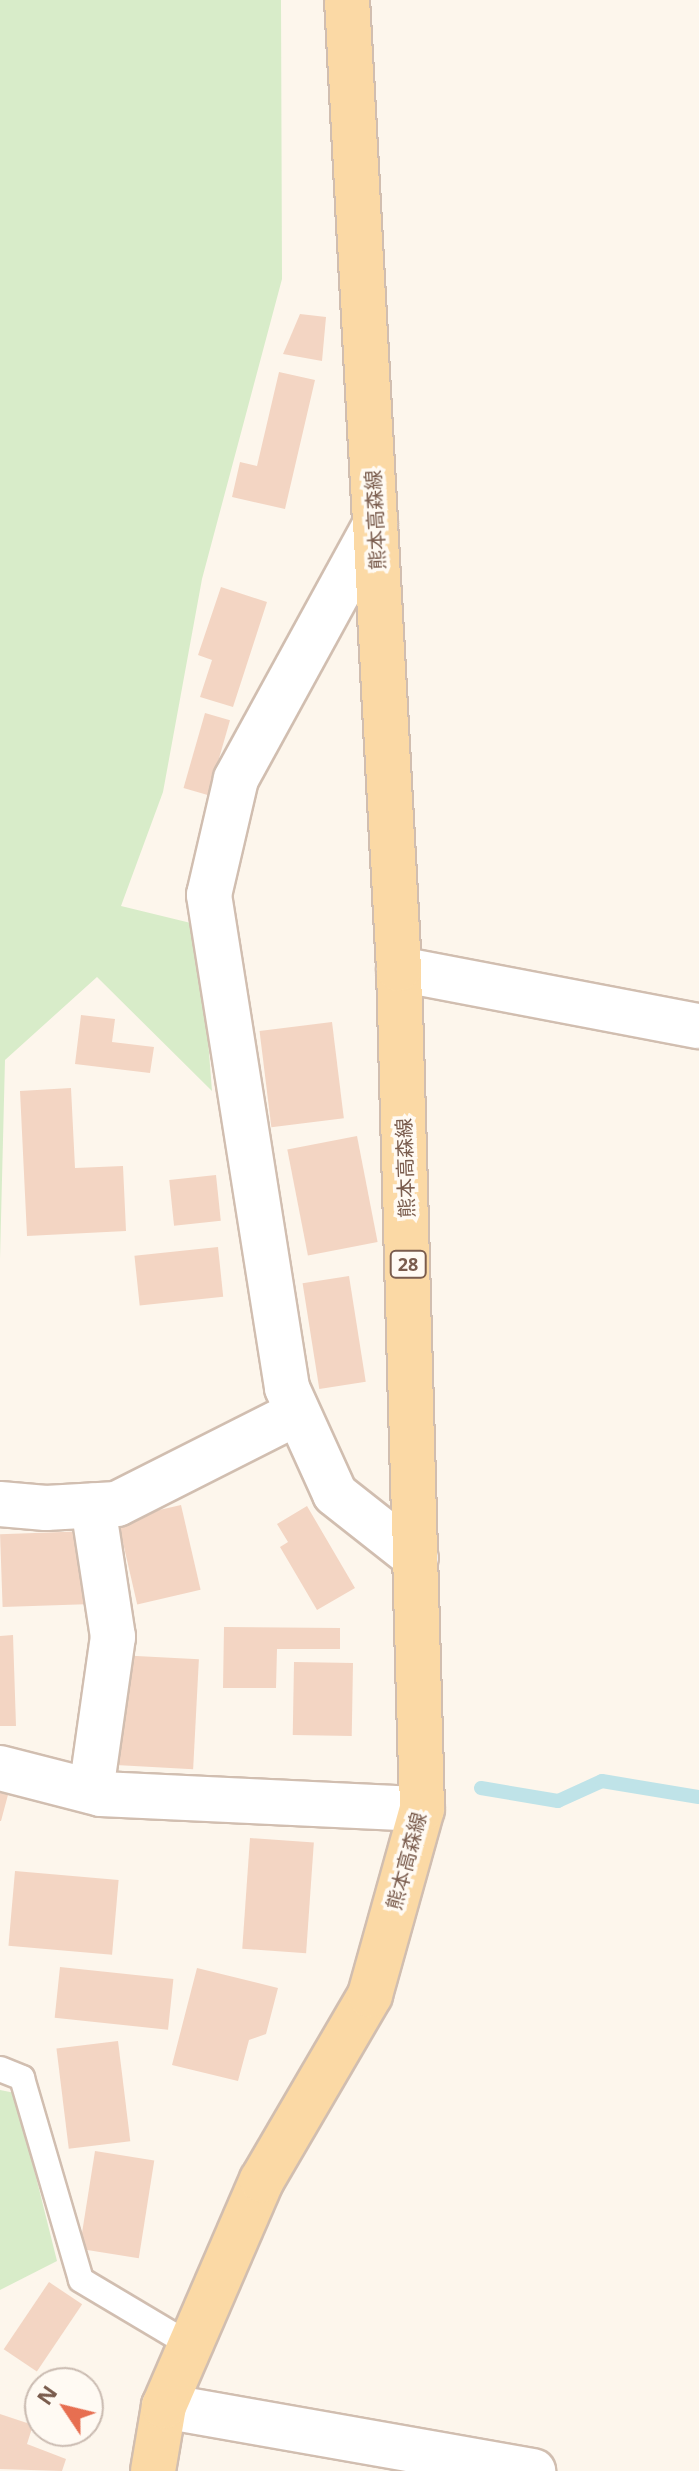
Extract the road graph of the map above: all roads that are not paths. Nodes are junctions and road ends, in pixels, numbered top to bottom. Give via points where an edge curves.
1 (347, 0) edge
2 (375, 525) junction
3 (399, 969) junction
4 (699, 1026) edge
5 (297, 1413) junction
6 (0, 1504) edge
7 (93, 1506) junction
8 (416, 1558) junction
9 (0, 1768) edge
10 (91, 1791) junction
11 (422, 1809) junction
12 (0, 2069) edge
13 (190, 2345) junction
14 (164, 2406) junction
15 (153, 2471) edge
16 (533, 2471) edge

1 - 2 main road, 熊本高森線 / 28
2 - 3 main road, 熊本高森線 / 28
2 - 5 street via 236,779 209,895 287,1388
3 - 4 street
3 - 8 main road, 熊本高森線 / 28
5 - 7 street via 117,1504
5 - 8 street via 335,1494
6 - 7 street
7 - 10 street via 113,1637
8 - 11 main road, 熊本高森線 / 28
9 - 10 street
10 - 11 street
11 - 13 main road, 熊本高森線 / 28 via 370,1995 262,2180
12 - 13 lane via 22,2078 81,2280
13 - 14 main road, 熊本高森線 / 28
14 - 15 main road, 熊本高森線 / 28
14 - 16 street

